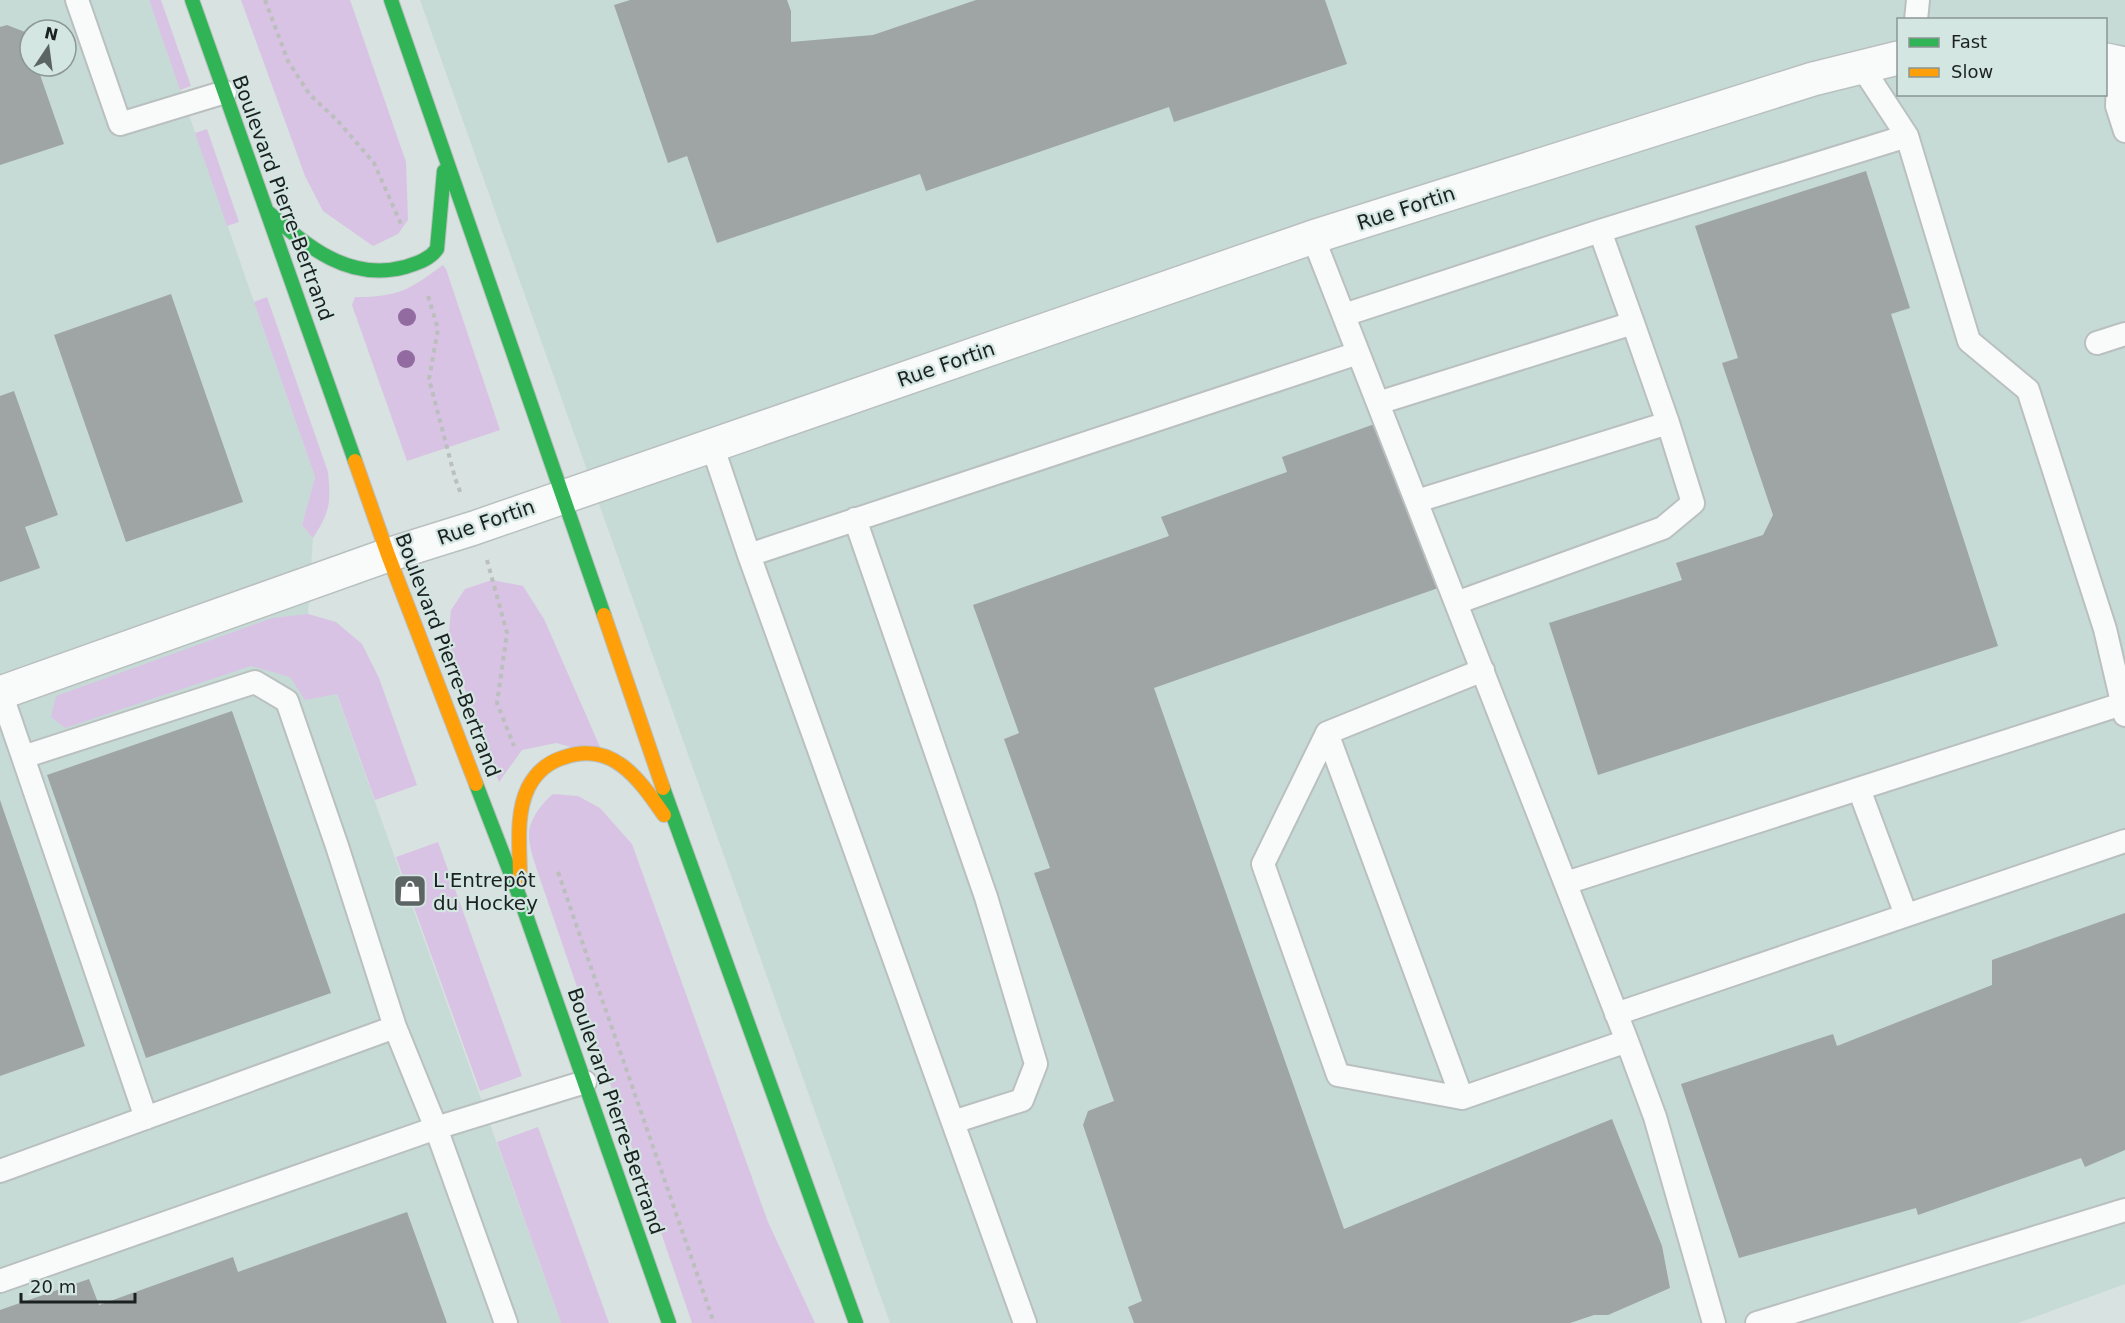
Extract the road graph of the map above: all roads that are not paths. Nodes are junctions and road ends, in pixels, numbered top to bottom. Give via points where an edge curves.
1 (77, 0) edge
2 (192, 0) edge
3 (391, 0) edge
4 (1918, 0) edge
5 (1916, 18) edge
6 (1897, 58) edge
7 (2116, 62) edge
8 (1862, 67) junction
9 (225, 92) junction
10 (2125, 131) edge
11 (1907, 136) junction
12 (445, 157) junction
13 (267, 211) junction
14 (1600, 231) junction
15 (1313, 237) junction
16 (1344, 315) junction
17 (1633, 323) junction
18 (2125, 334) edge
19 (2097, 343) dead end
20 (1358, 353) junction
21 (1378, 403) junction
22 (1668, 423) junction
23 (712, 445) junction
24 (564, 496) junction
25 (1417, 501) junction
26 (855, 519) junction
27 (388, 555) junction
28 (748, 555) junction
29 (1456, 603) junction
30 (1482, 670) junction
31 (0, 693) edge
32 (2124, 710) edge
33 (1328, 733) junction
34 (23, 758) junction
35 (1859, 789) junction
36 (679, 836) junction
37 (2125, 840) edge
38 (1566, 883) junction
39 (520, 898) junction
40 (1906, 915) junction
41 (1616, 1014) junction
42 (395, 1027) junction
43 (1627, 1041) junction
44 (585, 1082) junction
45 (1462, 1098) junction
46 (146, 1118) junction
47 (953, 1122) junction
48 (436, 1128) junction
49 (0, 1171) edge
50 (2125, 1210) edge
51 (0, 1281) edge
52 (506, 1323) edge
53 (669, 1323) edge
54 (856, 1323) edge
55 (1025, 1323) edge
56 (1714, 1323) edge
57 (1758, 1323) edge

1 - 9 lane via 120,124
2 - 9 main road, Boulevard Pierre-Bertrand
3 - 12 main road
4 - 5 lane
6 - 8 street, Rue Fortin
7 - 10 lane via 2117,106
8 - 11 lane
8 - 15 street, Rue Fortin via 1813,79
9 - 13 main road, Boulevard Pierre-Bertrand
11 - 14 lane
11 - 32 lane via 1969,341 2028,390 2105,629
12 - 13 main road via 437,249 431,256 399,270 384,273 345,265 304,243
12 - 24 main road
13 - 27 main road, Boulevard Pierre-Bertrand
14 - 16 lane
14 - 17 lane
15 - 16 lane
15 - 23 street, Rue Fortin
16 - 20 lane
17 - 21 lane
17 - 22 lane
18 - 19 lane
20 - 21 lane
20 - 26 lane
21 - 25 lane
22 - 25 lane
22 - 29 lane via 1693,503 1678,516 1663,528
23 - 24 street, Rue Fortin
23 - 28 lane
24 - 27 street, Rue Fortin
24 - 36 main road
25 - 29 lane
26 - 28 lane
26 - 47 lane via 986,897 1036,1064 1022,1100
27 - 31 street, Rue Fortin
27 - 39 main road, Boulevard Pierre-Bertrand
28 - 47 lane
29 - 30 lane
30 - 33 lane
30 - 38 lane
31 - 34 lane
32 - 35 lane
33 - 45 lane
33 - 45 lane via 1263,864 1338,1075
34 - 42 lane via 255,682 287,701
34 - 46 lane
35 - 38 lane
35 - 40 lane
36 - 39 main road via 646,791 617,762 590,754 564,756 542,771 527,790 522,819
36 - 54 main road
37 - 40 lane
38 - 41 lane
39 - 44 main road, Boulevard Pierre-Bertrand
40 - 41 lane
41 - 43 lane
42 - 46 lane
42 - 48 lane
43 - 45 lane
43 - 56 lane via 1655,1117
44 - 48 lane
44 - 53 main road, Boulevard Pierre-Bertrand
46 - 49 lane
47 - 55 lane
48 - 51 lane
48 - 52 lane
50 - 57 lane

